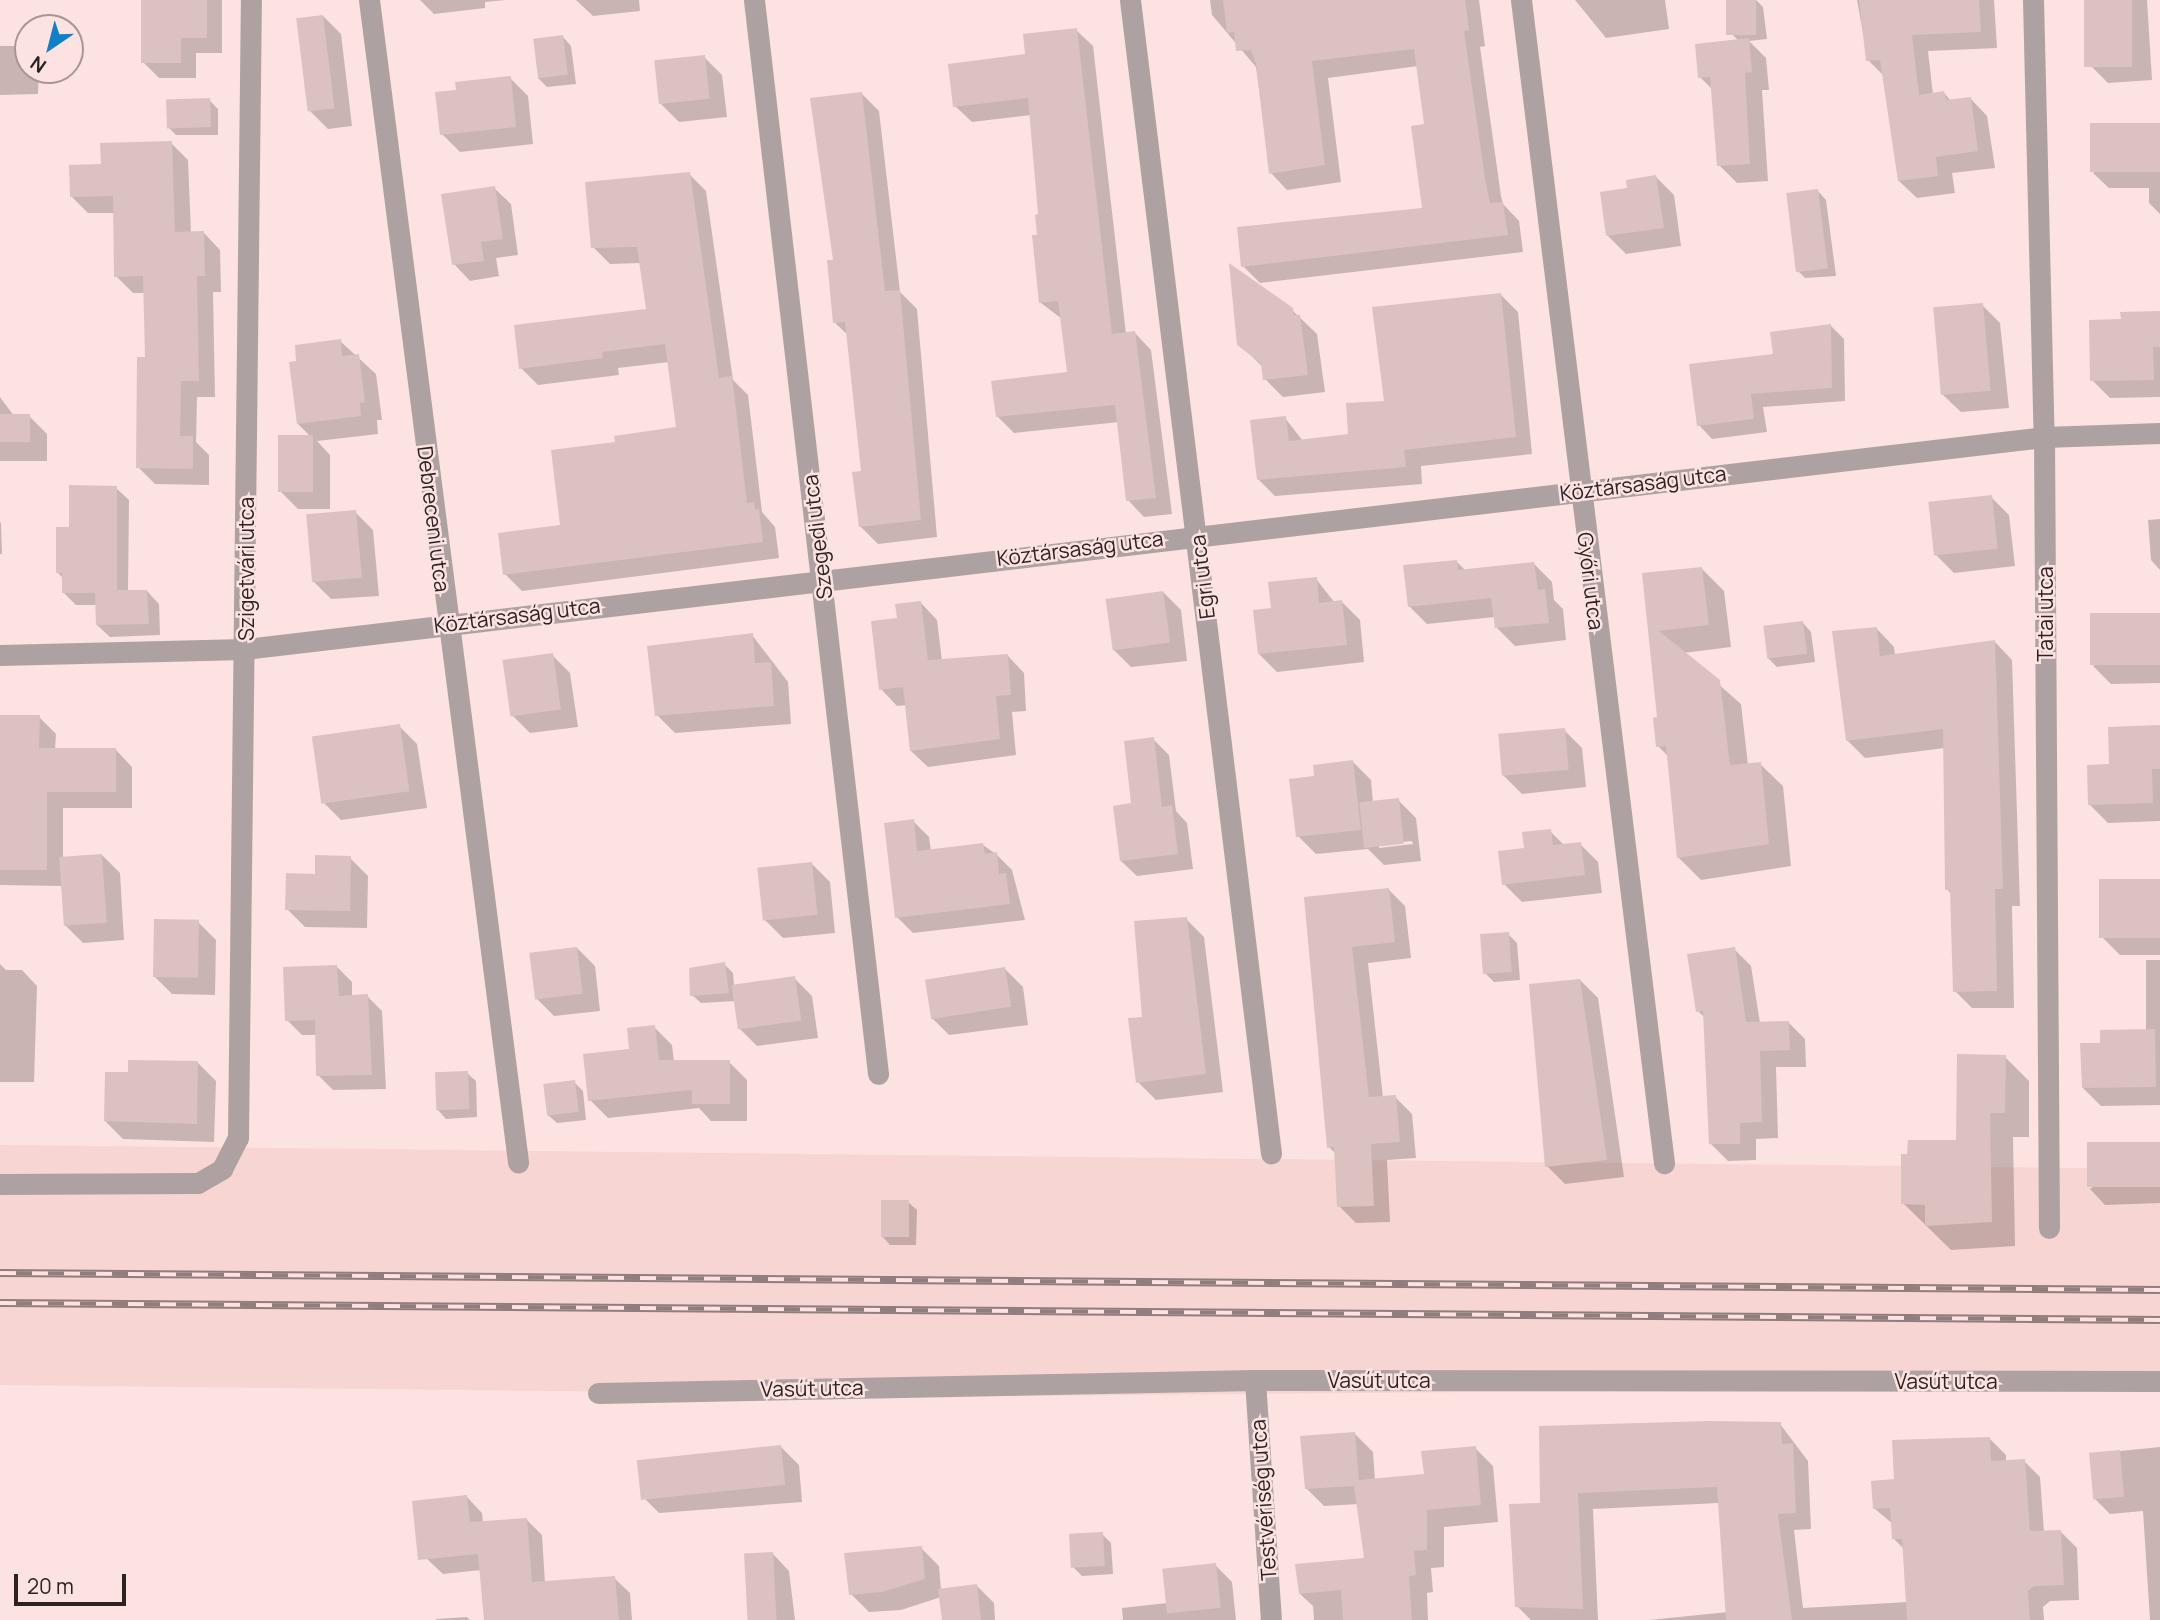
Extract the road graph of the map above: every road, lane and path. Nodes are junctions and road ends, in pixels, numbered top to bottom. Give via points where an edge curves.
1 (251, 0) edge
2 (369, 0) edge
3 (754, 0) edge
4 (1130, 0) edge
5 (1521, 0) edge
6 (2033, 0) edge
7 (2160, 433) edge
8 (2044, 437) junction
9 (1580, 490) junction
10 (1196, 534) junction
11 (822, 578) junction
12 (447, 624) junction
13 (245, 649) junction
14 (0, 655) edge
15 (878, 1074) dead end
16 (1271, 1153) dead end
17 (518, 1162) dead end
18 (1664, 1163) dead end
19 (0, 1184) edge
20 (2049, 1228) dead end
21 (1255, 1380) junction
22 (2160, 1381) edge
23 (598, 1393) dead end
24 (1270, 1620) edge

1 - 13 street, Szigetvári utca
2 - 12 street, Debreceni utca
3 - 11 street, Szegedi utca
4 - 10 street, Egri utca
5 - 9 street, Győri utca
6 - 8 street, Tatai utca
7 - 8 street, Köztársaság utca
8 - 9 street, Köztársaság utca
8 - 20 street, Tatai utca
9 - 10 street, Köztársaság utca
9 - 18 street, Győri utca
10 - 11 street, Köztársaság utca
10 - 16 street, Egri utca
11 - 12 street, Köztársaság utca
11 - 15 street, Szegedi utca
12 - 13 street, Köztársaság utca
12 - 17 street, Debreceni utca
13 - 14 street, Köztársaság utca
13 - 19 street, Szigetvári utca via 238,1138 222,1169 198,1183
21 - 22 street, Vasút utca
21 - 23 street, Vasút utca
21 - 24 street, Testvériség utca

